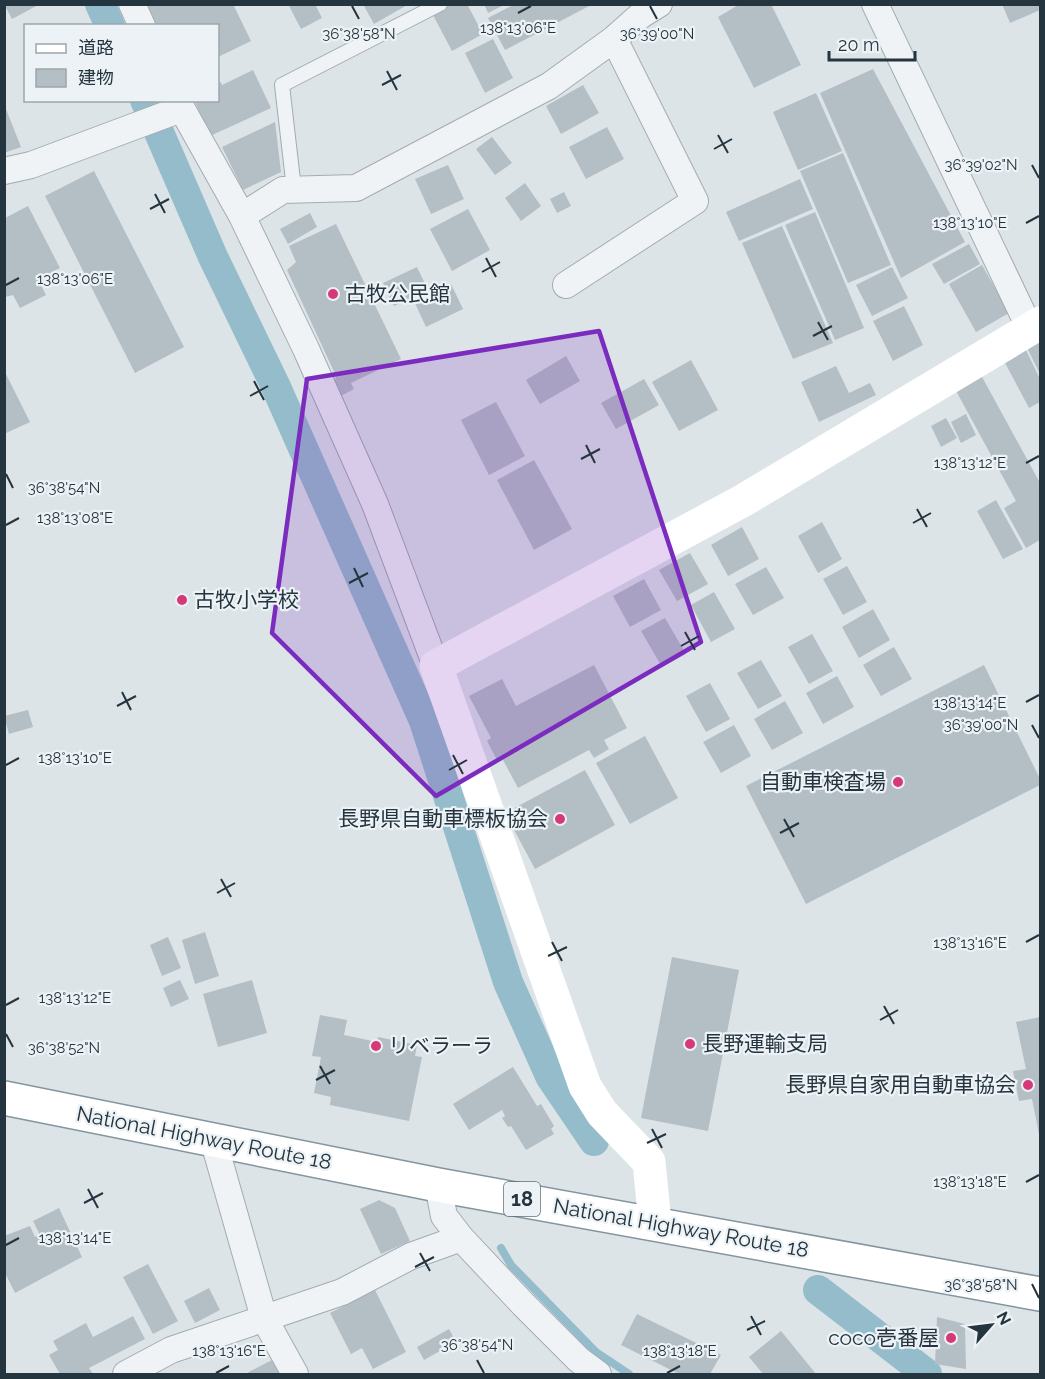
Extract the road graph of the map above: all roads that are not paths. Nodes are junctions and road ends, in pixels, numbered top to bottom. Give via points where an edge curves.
1 (132, 4) edge
2 (440, 4) edge
3 (875, 4) edge
4 (645, 8) edge
5 (141, 24) edge
6 (614, 39) junction
7 (179, 105) edge
8 (4, 171) edge
9 (294, 189) junction
10 (242, 216) junction
11 (567, 285) dead end
12 (1035, 326) edge
13 (436, 666) junction
14 (4, 1098) edge
15 (213, 1140) junction
16 (438, 1185) junction
17 (655, 1222) junction
18 (461, 1238) junction
19 (1041, 1294) edge
20 (264, 1318) junction
21 (126, 1374) edge
22 (295, 1374) edge
23 (598, 1374) edge

1 - 5 street
2 - 9 lane via 282,85
3 - 12 street
4 - 6 street
6 - 9 street via 549,86 356,188
6 - 11 street via 695,201
7 - 8 street via 120,132
7 - 10 street
9 - 10 street via 283,190
10 - 13 street via 375,504
12 - 13 main road via 744,500
13 - 17 main road via 585,1086 602,1113 649,1162
14 - 15 main road, National Highway Route 18 / 18
15 - 16 main road, National Highway Route 18 / 18
15 - 20 street
16 - 17 main road, National Highway Route 18 / 18
16 - 18 street via 444,1216
17 - 19 main road, National Highway Route 18 / 18
18 - 20 street via 411,1256 342,1292
18 - 23 street via 579,1360
20 - 21 street via 171,1350
20 - 22 street

